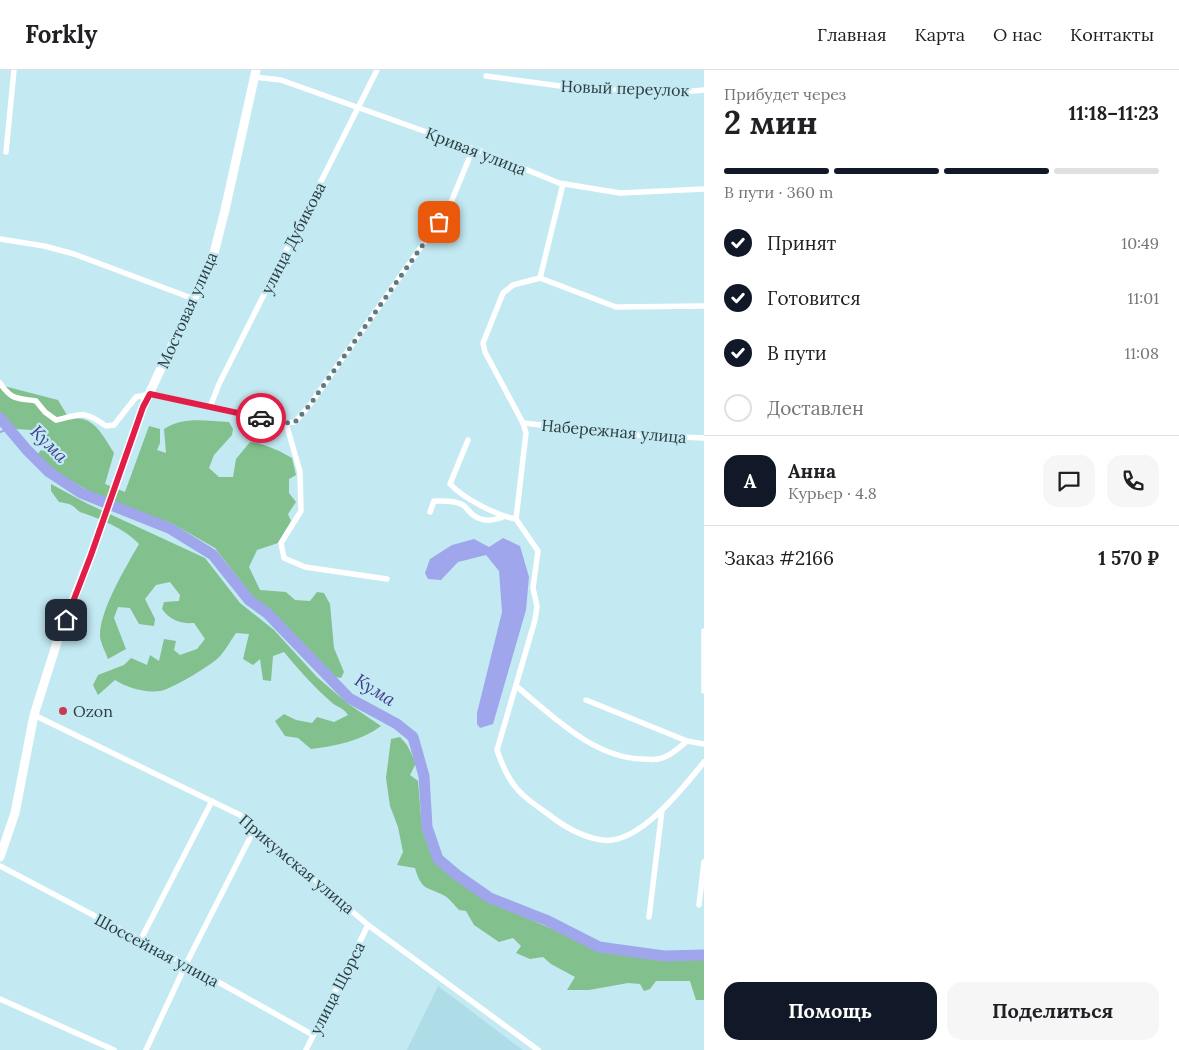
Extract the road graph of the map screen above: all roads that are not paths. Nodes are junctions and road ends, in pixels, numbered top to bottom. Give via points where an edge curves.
1 (14, 70) edge
2 (378, 70) edge
3 (255, 74) edge
4 (486, 76) dead end
5 (704, 90) edge
6 (358, 108) junction
7 (473, 149) junction
8 (6, 152) dead end
9 (563, 184) junction
10 (704, 189) edge
11 (0, 239) edge
12 (540, 278) junction
13 (194, 298) junction
14 (704, 306) edge
15 (0, 383) edge
16 (150, 394) junction
17 (210, 407) junction
18 (286, 423) junction
19 (523, 423) junction
20 (704, 438) edge
21 (468, 440) dead end
22 (430, 512) dead end
23 (502, 517) junction
24 (516, 519) junction
25 (387, 578) dead end
26 (704, 631) edge
27 (516, 686) junction
28 (704, 691) edge
29 (586, 700) dead end
30 (34, 715) junction
31 (688, 741) junction
32 (704, 744) edge
33 (704, 762) edge
34 (212, 801) junction
35 (662, 809) junction
36 (255, 828) junction
37 (0, 857) edge
38 (704, 862) edge
39 (0, 866) edge
40 (699, 905) dead end
41 (649, 917) dead end
42 (368, 925) junction
43 (140, 941) junction
44 (186, 964) junction
45 (0, 999) edge
46 (314, 1035) junction
47 (114, 1050) edge
48 (146, 1050) edge
49 (306, 1050) edge
50 (538, 1050) edge

1 - 8 street
2 - 6 street, улица Дубикова
3 - 6 street, Кривая улица
3 - 13 main road, Мостовая улица via 215,248
4 - 5 street, Новый переулок via 575,88
6 - 7 street, Кривая улица
6 - 17 street, улица Дубикова
7 - 9 street, Кривая улица
7 - 18 street via 450,207 309,406 295,422
9 - 10 street, Кривая улица via 620,193
9 - 12 street
11 - 13 street via 74,254
12 - 14 street via 616,307
12 - 19 street via 513,285 503,293 483,343
13 - 16 main road, Мостовая улица
15 - 16 street via 7,394 36,402 56,420 80,414 93,417 106,426 114,425 136,397
16 - 17 street
16 - 30 main road, Мостовая улица via 59,636
17 - 18 street
18 - 25 street via 300,472 301,511 281,543 284,558 305,567
19 - 20 street, Набережная улица via 633,435
19 - 24 street via 526,433
21 - 23 street via 450,484
22 - 23 street via 434,501 454,502 483,519 493,521
23 - 24 street
24 - 27 street via 539,555 533,588 537,606 535,620
26 - 28 street
27 - 31 street via 575,734 612,754 629,759 659,759
27 - 35 street via 497,750 503,769 518,790 557,822 603,841 618,839 649,823
29 - 31 street
30 - 34 street, Прикумская улица
30 - 37 main road, Мостовая улица via 15,813
31 - 32 street
33 - 35 street
34 - 36 street, Прикумская улица via 240,815
34 - 43 street
35 - 41 street
36 - 42 street, Прикумская улица
36 - 44 street
38 - 40 street
39 - 43 street, Шоссейная улица
42 - 46 street, улица Щорса
42 - 50 street, Прикумская улица
43 - 44 street, Шоссейная улица
44 - 46 street, Шоссейная улица
44 - 48 street
45 - 47 street
46 - 49 street, улица Щорса

